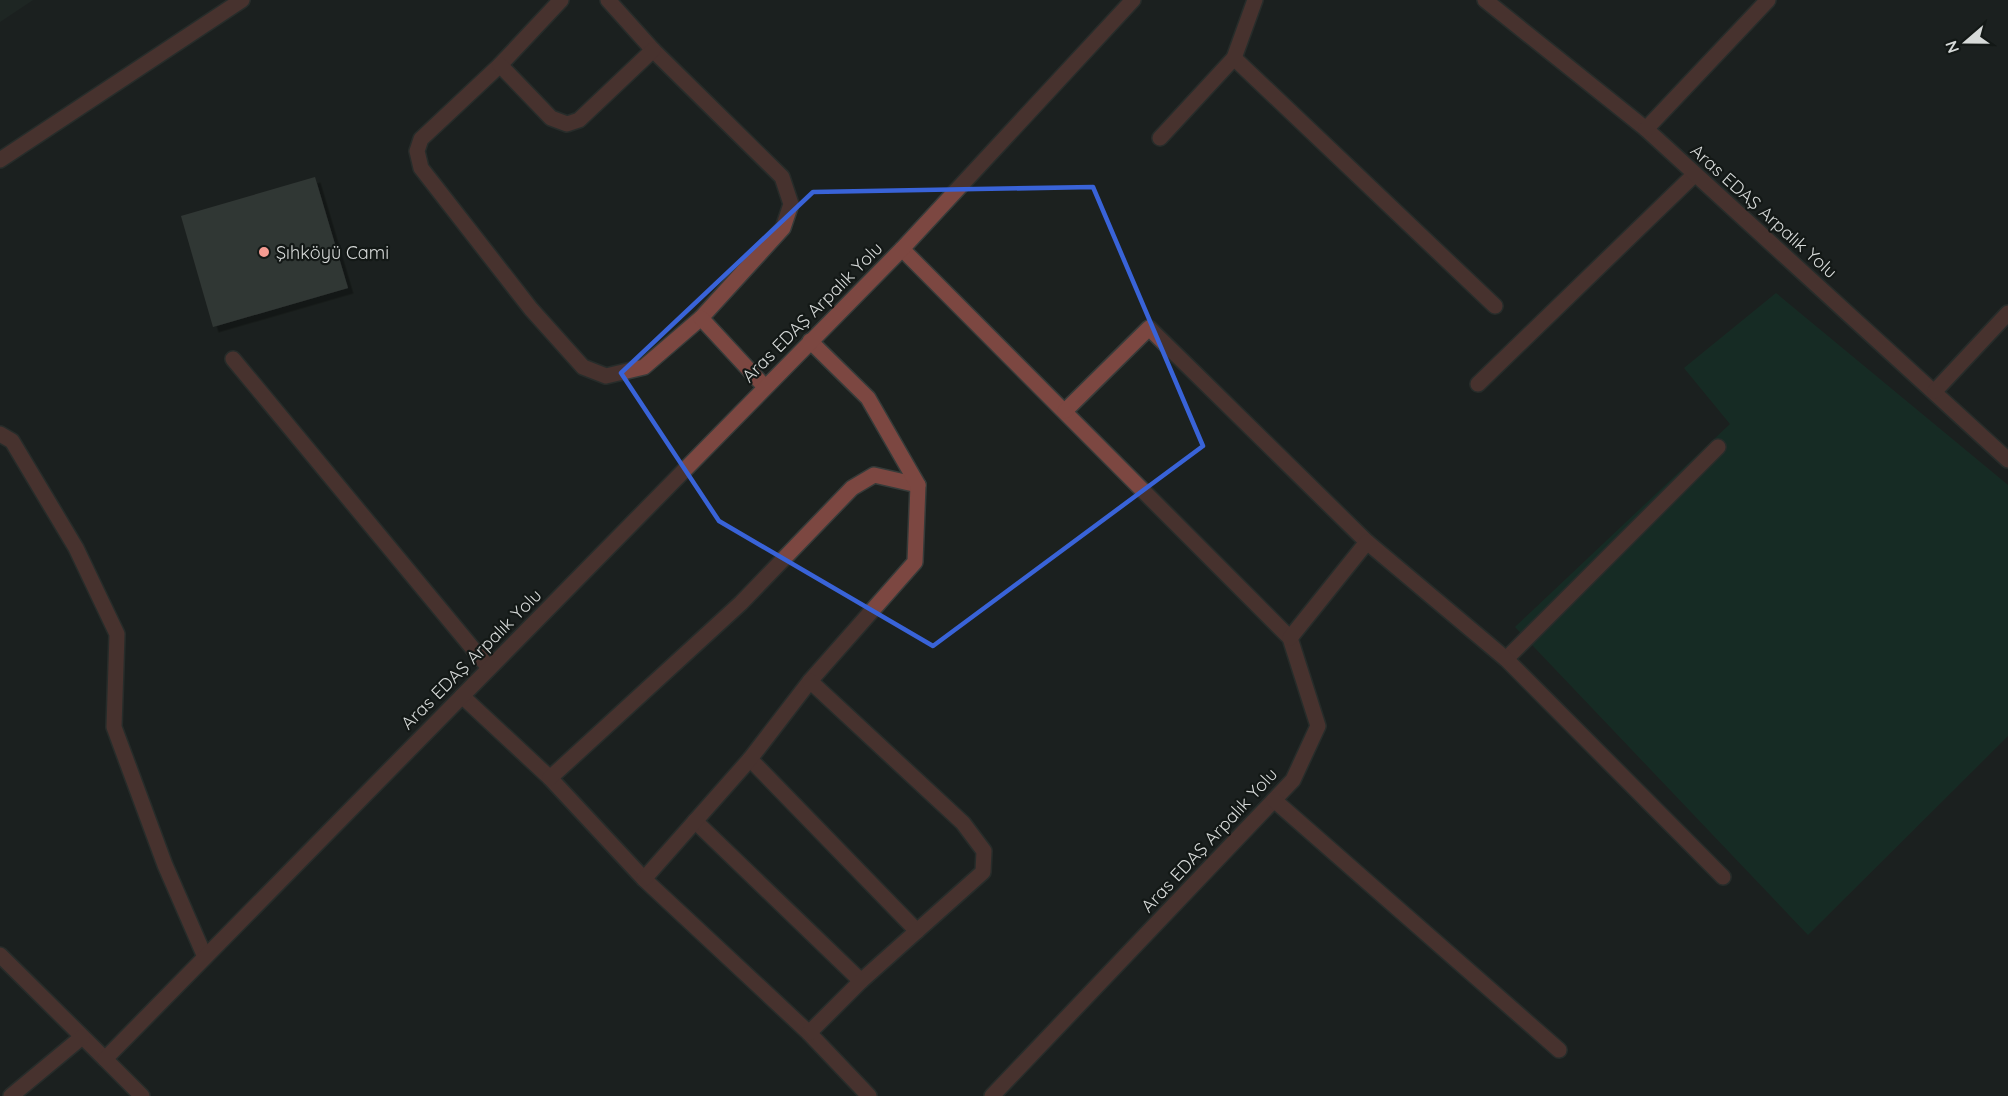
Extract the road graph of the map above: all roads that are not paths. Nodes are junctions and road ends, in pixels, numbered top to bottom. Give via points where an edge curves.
1 (242, 0) edge
2 (561, 0) edge
3 (608, 0) edge
4 (1133, 0) edge
5 (1255, 0) edge
6 (1485, 0) edge
7 (1768, 0) edge
8 (652, 50) junction
9 (1234, 58) junction
10 (500, 65) junction
11 (1646, 129) junction
12 (1160, 138) dead end
13 (0, 160) edge
14 (1694, 175) junction
15 (902, 249) junction
16 (1495, 306) dead end
17 (2008, 313) edge
18 (701, 318) junction
19 (810, 341) junction
20 (233, 359) dead end
21 (1478, 384) dead end
22 (765, 387) junction
23 (1935, 391) junction
24 (1065, 411) junction
25 (0, 434) edge
26 (1718, 447) dead end
27 (2008, 459) edge
28 (918, 485) junction
29 (1367, 542) junction
30 (1290, 638) junction
31 (1506, 659) junction
32 (489, 668) junction
33 (810, 681) junction
34 (462, 696) junction
35 (750, 759) junction
36 (550, 778) junction
37 (1274, 800) junction
38 (695, 821) junction
39 (1723, 877) dead end
40 (644, 879) junction
41 (917, 931) junction
42 (0, 955) edge
43 (205, 957) junction
44 (861, 981) junction
45 (809, 1033) junction
46 (82, 1037) junction
47 (1559, 1050) dead end
48 (105, 1059) junction
49 (11, 1096) edge
50 (142, 1096) edge
51 (869, 1096) edge
52 (992, 1096) edge

1 - 13 street
2 - 10 street
3 - 8 street
4 - 15 street, Aras EDAŞ Arpalık Yolu
5 - 9 street
6 - 11 street, Aras EDAŞ Arpalık Yolu
7 - 11 street
8 - 10 street via 579,120 567,124 550,118
8 - 18 street via 782,177 792,204 783,228
9 - 12 street
9 - 16 street
10 - 18 street via 421,139 417,151 421,168 531,309 583,367 606,376 644,367
11 - 14 street, Aras EDAŞ Arpalık Yolu
14 - 21 street
14 - 23 street, Aras EDAŞ Arpalık Yolu
15 - 19 street, Aras EDAŞ Arpalık Yolu
15 - 24 street, Aras EDAŞ Arpalık Yolu
17 - 23 street
18 - 22 street
19 - 22 street, Aras EDAŞ Arpalık Yolu
19 - 28 street via 868,398
20 - 32 street
22 - 32 street, Aras EDAŞ Arpalık Yolu
23 - 27 street, Aras EDAŞ Arpalık Yolu
24 - 29 street via 1149,328
24 - 30 street, Aras EDAŞ Arpalık Yolu
25 - 43 street via 12,441 76,548 117,634 114,727 165,865
26 - 31 street
28 - 33 street via 915,562
28 - 36 street via 874,475 852,488 741,603
29 - 30 street
29 - 31 street
30 - 37 street, Aras EDAŞ Arpalık Yolu via 1318,726 1293,780
31 - 39 street
32 - 34 street, Aras EDAŞ Arpalık Yolu
33 - 35 street
33 - 41 street via 963,823 984,850 983,872
34 - 36 street
34 - 43 street, Aras EDAŞ Arpalık Yolu
35 - 38 street
35 - 41 street
36 - 40 street
37 - 47 street
37 - 52 street, Aras EDAŞ Arpalık Yolu
38 - 40 street
38 - 44 street
40 - 45 street
41 - 44 street
42 - 46 street
43 - 48 street, Aras EDAŞ Arpalık Yolu
44 - 45 street
45 - 51 street
46 - 48 street
46 - 49 street
48 - 50 street

